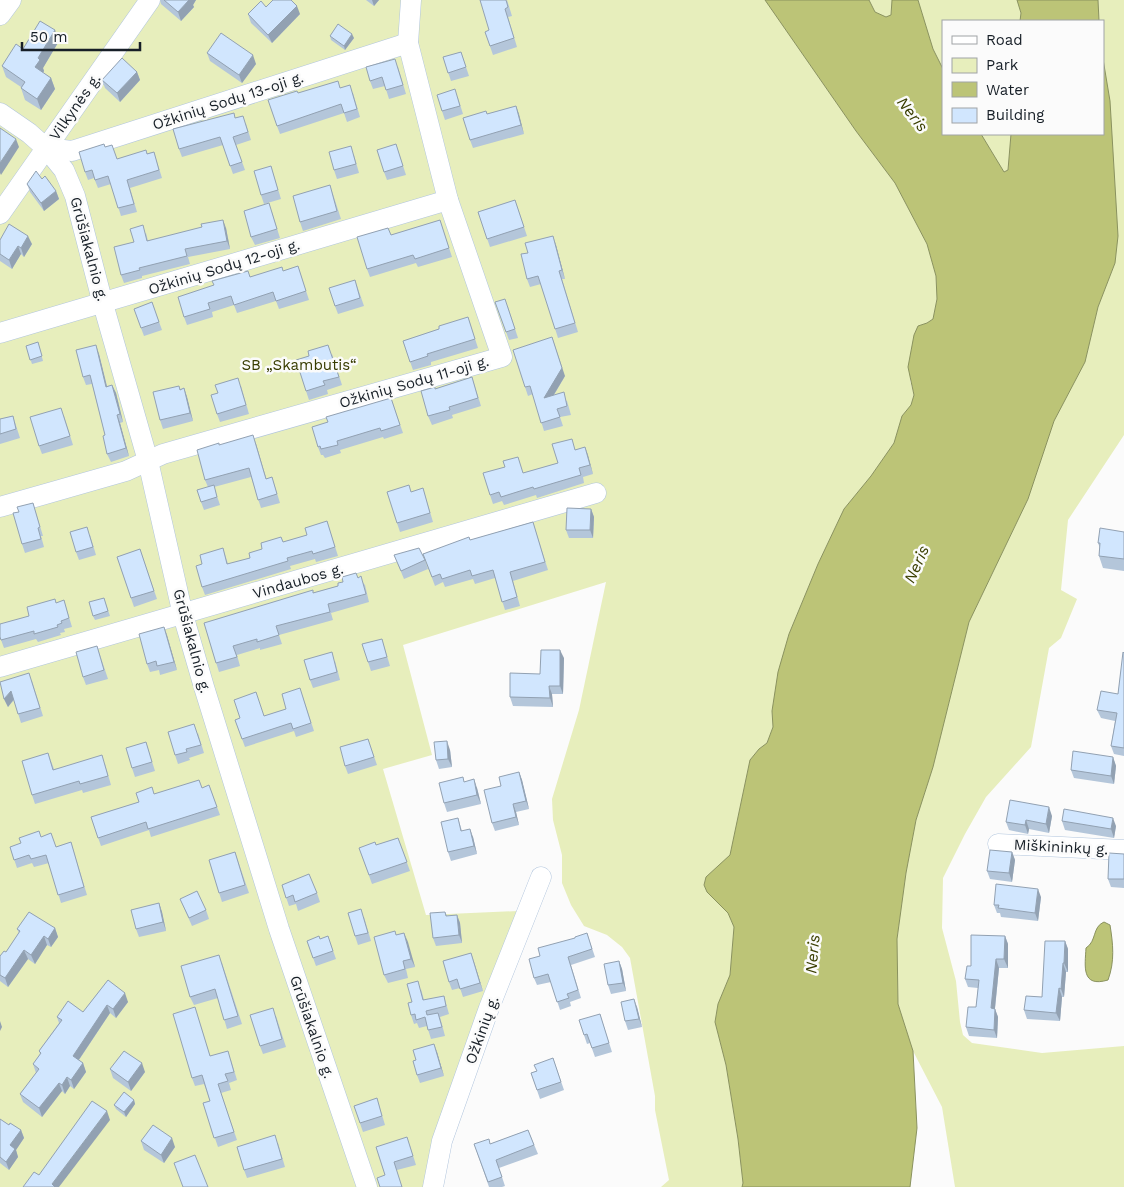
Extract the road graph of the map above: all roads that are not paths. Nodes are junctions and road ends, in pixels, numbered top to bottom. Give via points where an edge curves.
1 (11, 0) edge
2 (150, 0) edge
3 (411, 0) edge
4 (0, 15) edge
5 (408, 42) junction
6 (0, 114) edge
7 (46, 148) junction
8 (448, 200) junction
9 (0, 214) edge
10 (103, 304) junction
11 (0, 333) edge
12 (148, 461) junction
13 (596, 493) dead end
14 (0, 507) edge
15 (183, 615) junction
16 (0, 667) edge
17 (998, 844) dead end
18 (1124, 850) edge
19 (542, 877) dead end
20 (367, 1187) edge
21 (433, 1187) edge

1 - 4 street
2 - 7 street, Vilkynės g.
3 - 5 street, Ožkinių Sodų 11-oji g.
5 - 7 street, Ožkinių Sodų 13-oji g. via 72,151
5 - 8 street, Ožkinių Sodų 11-oji g.
6 - 7 street, Grūšiakalnio g.
7 - 9 street, Vilkynės g.
7 - 10 street, Grūšiakalnio g. via 64,170 76,196
8 - 10 street, Ožkinių Sodų 12-oji g.
8 - 12 street, Ožkinių Sodų 11-oji g. via 502,357
10 - 11 street, Ožkinių Sodų 12-oji g.
10 - 12 street, Grūšiakalnio g.
12 - 14 street, Ožkinių Sodų 11-oji g. via 126,471
12 - 15 street, Grūšiakalnio g.
13 - 15 street, Vindaubos g.
15 - 16 street, Vindaubos g.
15 - 20 street, Grūšiakalnio g. via 278,929
17 - 18 street, Miškininkų g.
19 - 21 street, Ožkinių g. via 489,1008 442,1141

